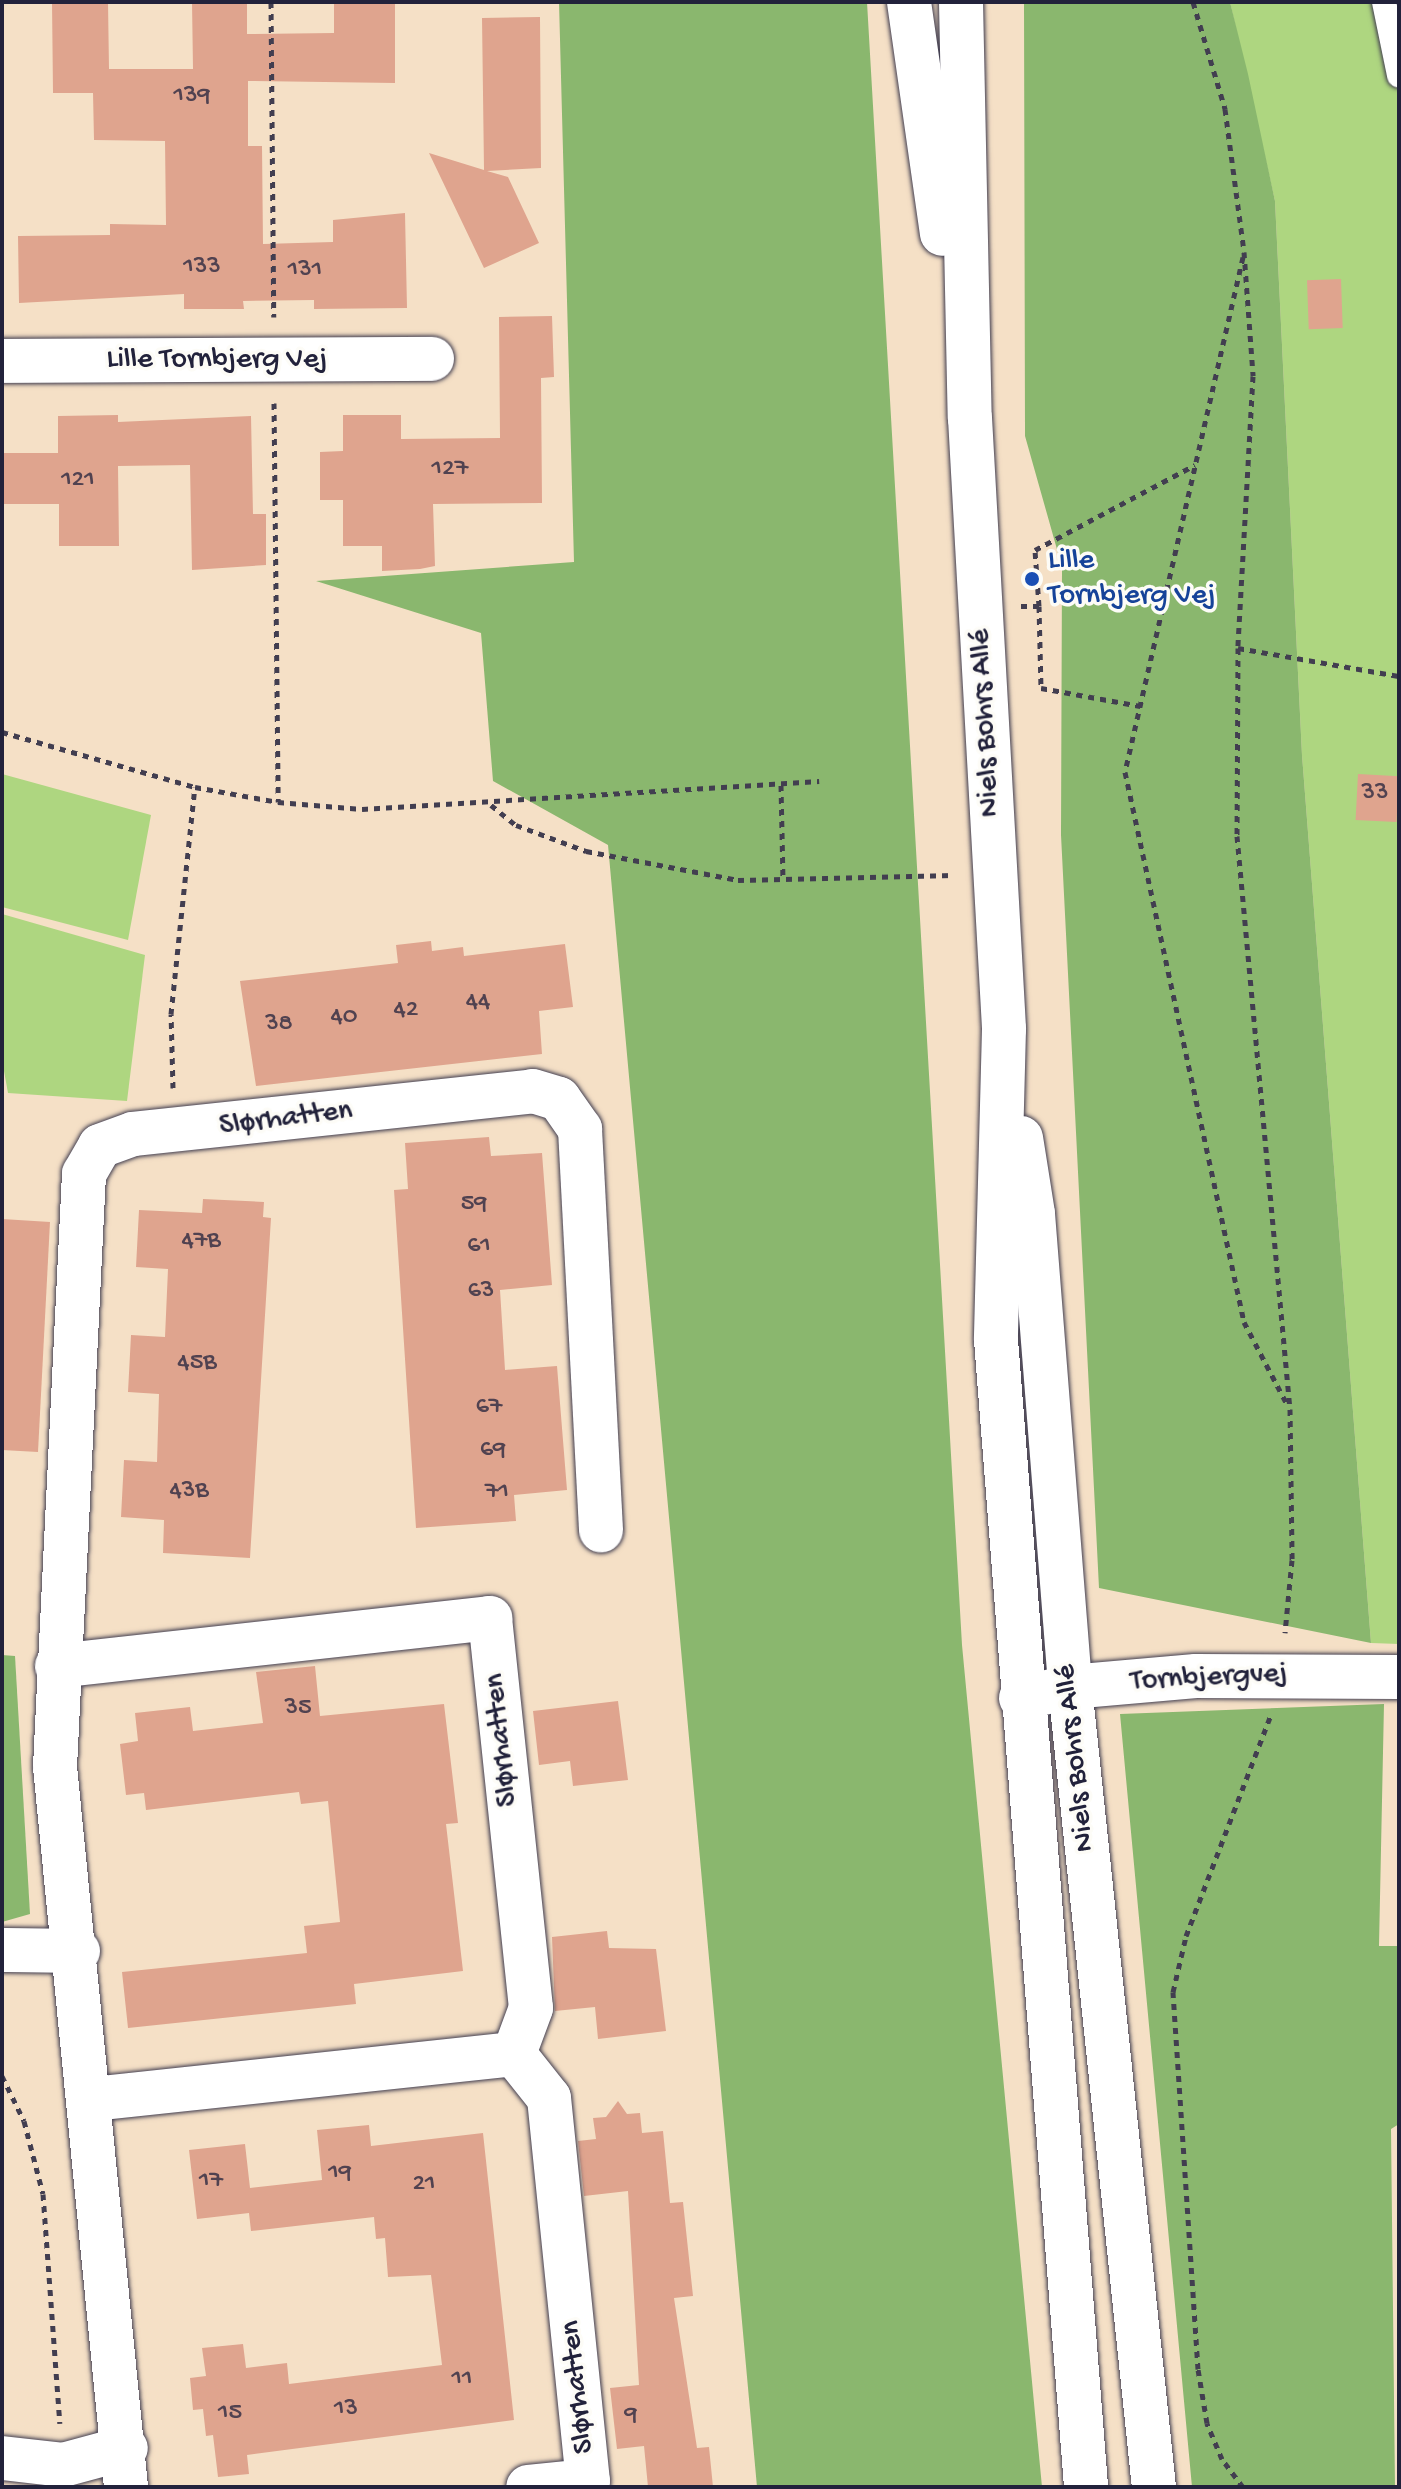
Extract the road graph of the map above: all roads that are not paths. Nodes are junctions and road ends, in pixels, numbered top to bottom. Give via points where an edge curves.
1 (909, 2) edge
2 (961, 2) edge
3 (1384, 2) edge
4 (1399, 75) edge
5 (432, 359) dead end
6 (2, 361) edge
7 (970, 418) junction
8 (1004, 1029) junction
9 (601, 1530) dead end
10 (57, 1666) junction
11 (1399, 1677) edge
12 (1070, 1687) junction
13 (1021, 1698) junction
14 (2, 1950) edge
15 (78, 1951) junction
16 (514, 2054) junction
17 (91, 2099) junction
18 (1073, 2363) junction
19 (2, 2458) edge
20 (126, 2468) edge
21 (528, 2487) edge
22 (1086, 2487) edge
23 (1115, 2487) edge
24 (1154, 2487) edge

1 - 7 street, Niels Bohrs Allé
2 - 7 street, Niels Bohrs Allé
3 - 4 lane
5 - 6 street, Lille Tornbjerg Vej
7 - 8 street, Niels Bohrs Allé
8 - 12 street, Niels Bohrs Allé via 1033,1214
8 - 13 street, Niels Bohrs Allé via 996,1340
9 - 10 street, Slørhatten via 580,1129 559,1099 533,1091 133,1134 100,1146 84,1174
10 - 15 street, Slørhatten via 55,1767
10 - 16 street, Slørhatten via 490,1618 531,2008
11 - 12 street, Tornbjergvej via 1281,1674
12 - 13 street, Tornbjergvej
12 - 24 street, Niels Bohrs Allé
13 - 18 street, Niels Bohrs Allé
14 - 15 street
15 - 17 street, Slørhatten
16 - 17 street
16 - 21 street, Slørhatten via 549,2098 588,2481
17 - 20 street, Slørhatten
18 - 22 street, Niels Bohrs Allé
18 - 23 street via 1108,2428
19 - 20 street, Slørhatten

